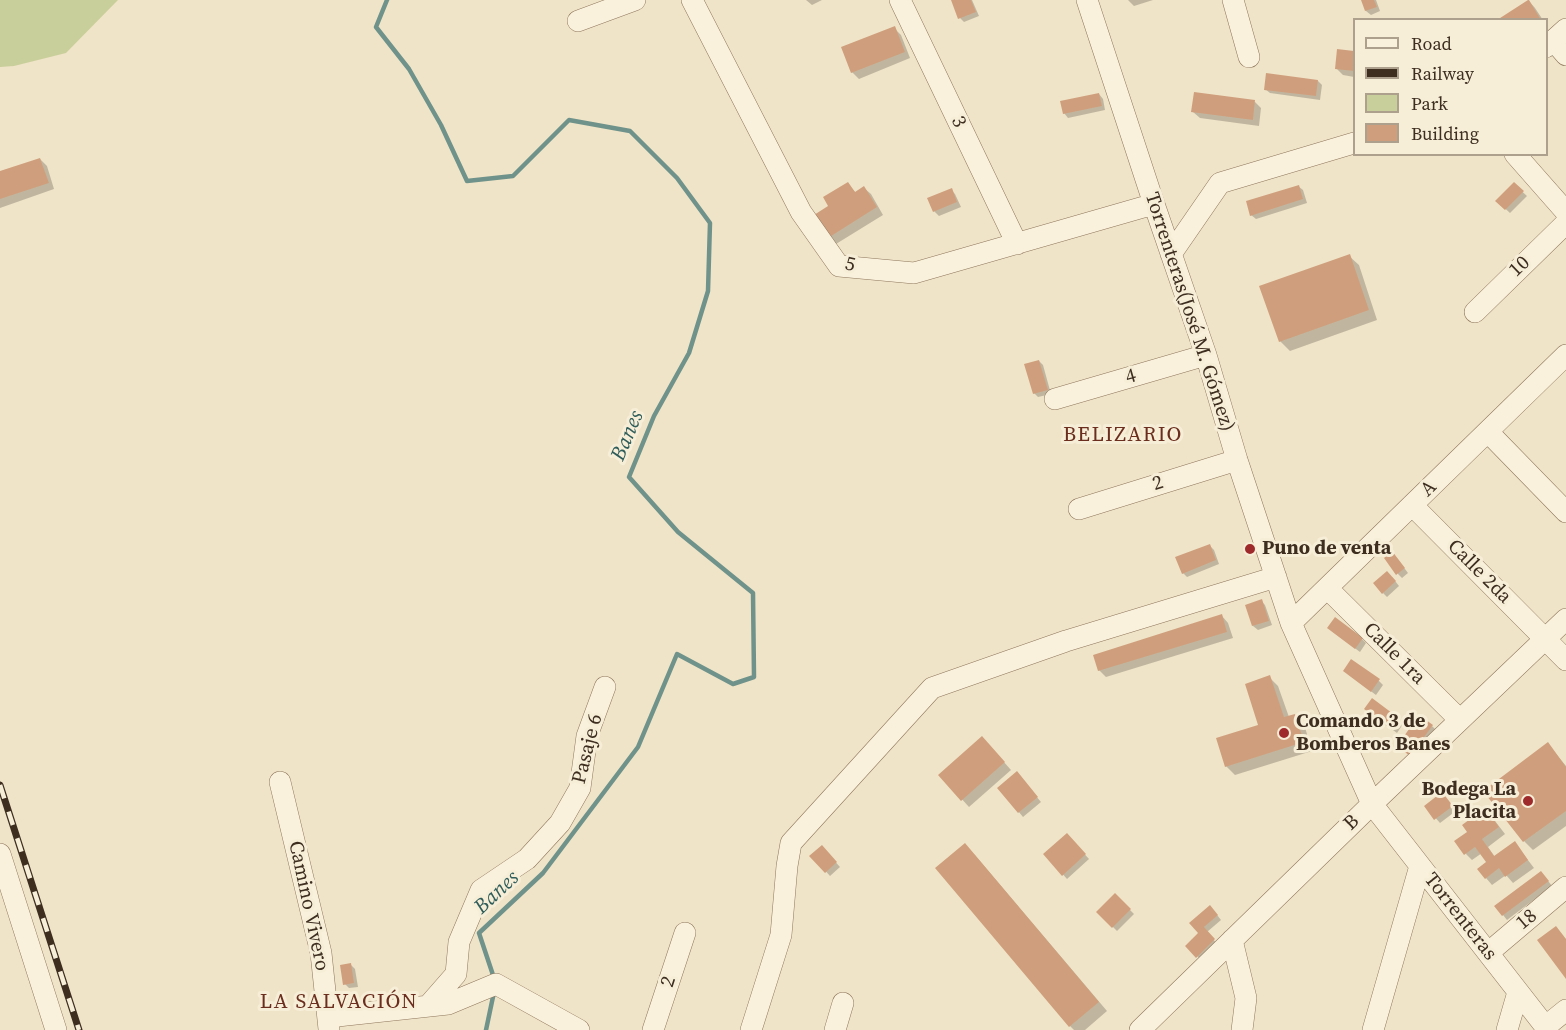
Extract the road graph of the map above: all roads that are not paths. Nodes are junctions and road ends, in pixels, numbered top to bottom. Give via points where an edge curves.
1 (635, 0) edge
2 (692, 0) edge
3 (900, 0) edge
4 (1087, 0) edge
5 (1233, 0) edge
6 (578, 21) dead end
7 (1249, 57) dead end
8 (1353, 143) edge
9 (1517, 156) edge
10 (1154, 204) junction
11 (1566, 212) edge
12 (1566, 223) edge
13 (1017, 244) junction
14 (1171, 254) junction
15 (1475, 312) dead end
16 (1206, 355) junction
17 (1565, 360) edge
18 (1055, 399) dead end
19 (1488, 432) junction
20 (1237, 460) junction
21 (1412, 505) junction
22 (1079, 509) dead end
23 (1566, 512) edge
24 (1276, 577) junction
25 (1328, 588) junction
26 (1566, 619) edge
27 (1291, 623) junction
28 (1545, 639) junction
29 (1566, 660) edge
30 (605, 687) dead end
31 (1460, 720) junction
32 (280, 782) dead end
33 (1372, 804) junction
34 (0, 854) edge
35 (1420, 866) junction
36 (1566, 887) edge
37 (685, 933) dead end
38 (1232, 940) junction
39 (1488, 953) junction
40 (1518, 992) junction
41 (843, 1002) dead end
42 (428, 1006) junction
43 (1566, 1010) edge
44 (328, 1023) edge
45 (1546, 1028) edge
46 (56, 1030) edge
47 (579, 1030) edge
48 (653, 1030) edge
49 (751, 1030) edge
50 (836, 1030) edge
51 (1140, 1030) edge
52 (1242, 1030) edge
53 (1373, 1030) edge
54 (1507, 1030) edge

1 - 6 street
2 - 13 street, 5 via 801,212 839,266 914,273
3 - 13 street, 3
4 - 10 street, Torrenteras(José M. Gómez)
5 - 7 street
8 - 14 street via 1220,183
9 - 11 street
10 - 13 street, 5
10 - 14 street, Torrenteras(José M. Gómez)
12 - 15 street, 10
14 - 16 street, Torrenteras(José M. Gómez)
16 - 18 street, 4
16 - 20 street, Torrenteras(José M. Gómez)
17 - 19 street, A
19 - 21 street, A
19 - 23 street
20 - 22 street, 2
20 - 24 street, Torrenteras(José M. Gómez)
21 - 25 street, A
21 - 28 street, Calle 2da
24 - 27 street, Torrenteras(José M. Gómez)
24 - 49 street via 1065,641 932,688 791,843 781,935
25 - 27 street, A
25 - 31 street, Calle 1ra
26 - 28 street, B
27 - 33 street, Torrenteras
28 - 29 street, Calle 2da
28 - 31 street, B
30 - 42 street, Pasaje 6 via 587,736 580,788 560,823 527,859 481,890 459,942 456,975
31 - 33 street, B
32 - 44 street, Camino Vivero via 321,953
33 - 35 street, Torrenteras
33 - 38 street, B
34 - 46 street
35 - 39 street, Torrenteras
35 - 53 street
36 - 39 street, 18
37 - 48 street, 2
38 - 51 street, B
38 - 52 street via 1246,998
39 - 40 street, Torrenteras
40 - 45 street, Torrenteras
40 - 54 street
41 - 50 street
42 - 44 street
42 - 47 street via 448,1004 496,984
43 - 45 street

